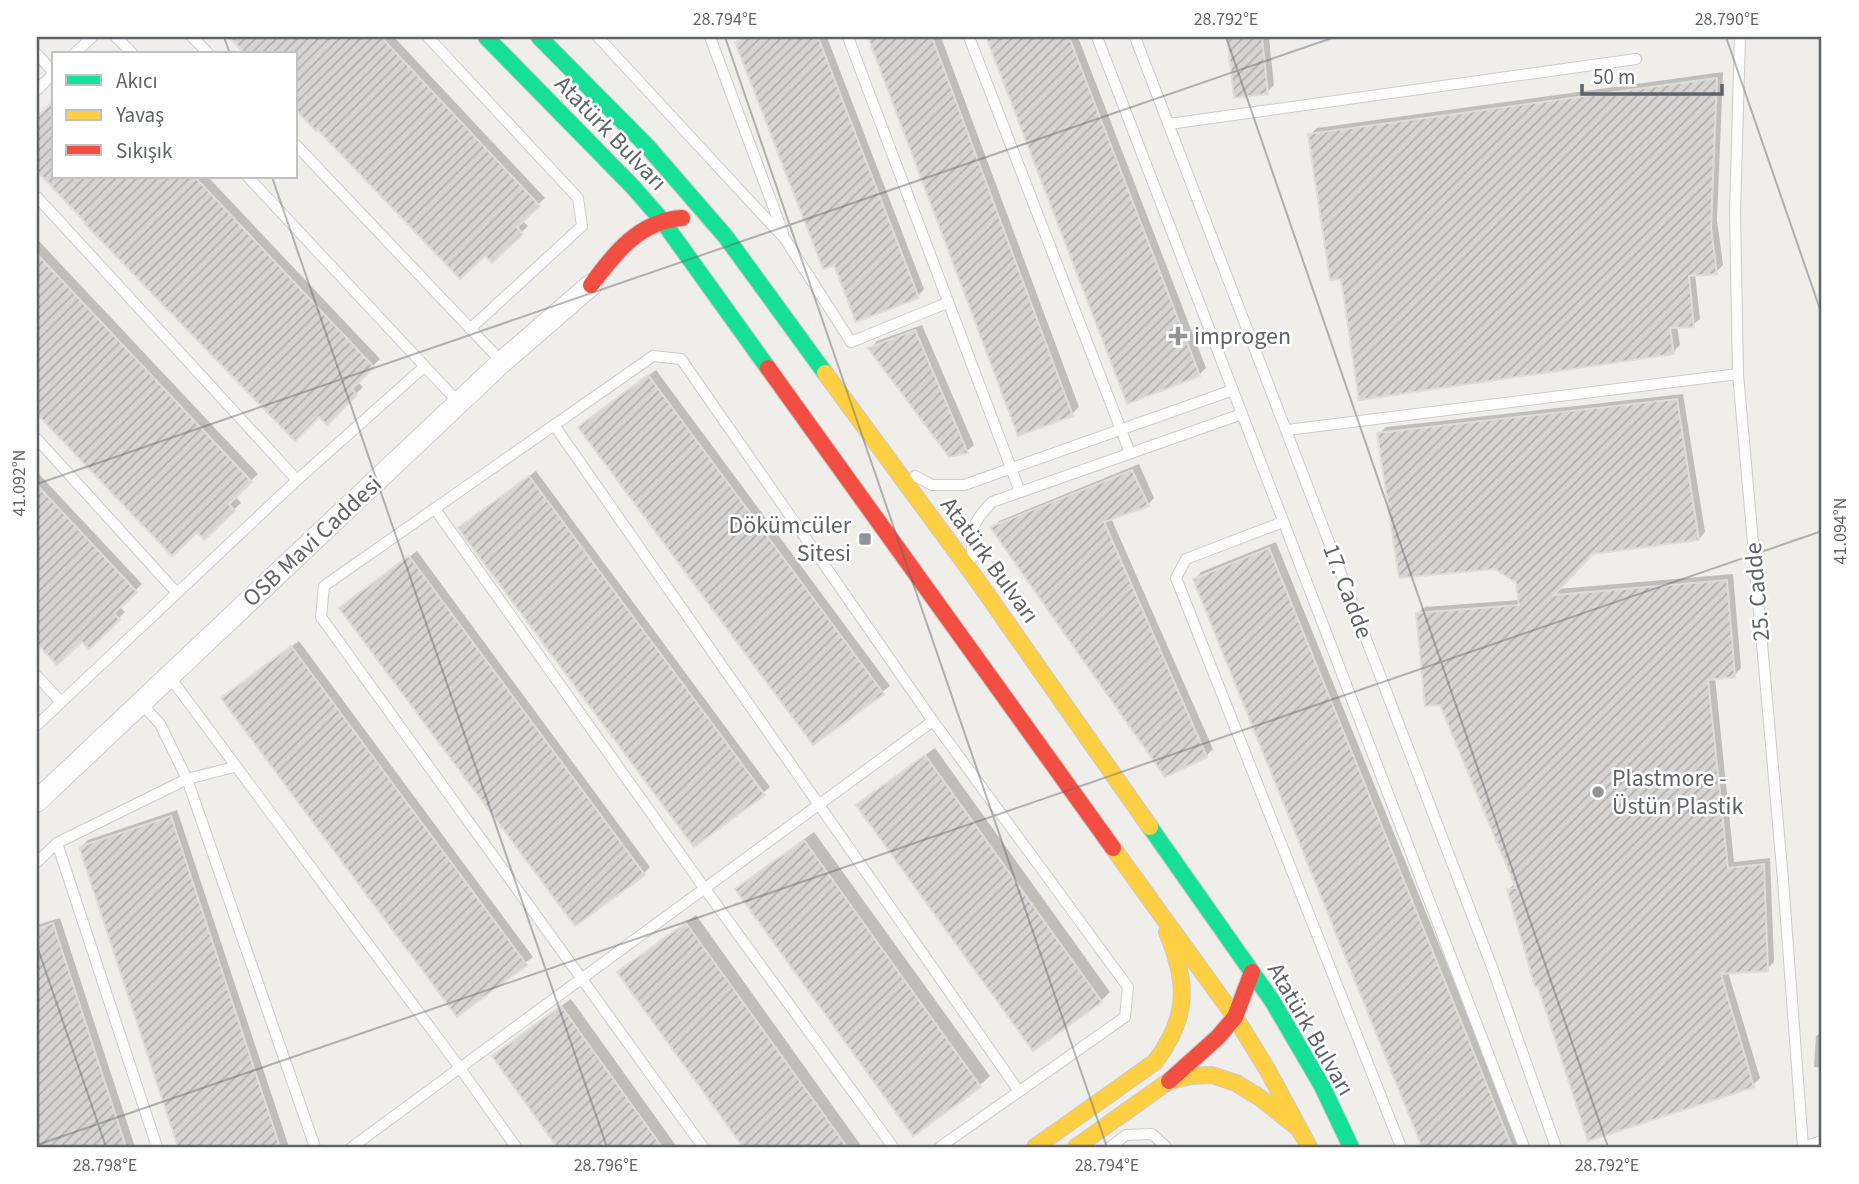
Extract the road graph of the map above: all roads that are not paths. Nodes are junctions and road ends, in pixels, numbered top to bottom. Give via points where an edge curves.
1 (92, 37) edge
2 (116, 37) edge
3 (192, 37) edge
4 (428, 37) edge
5 (486, 37) edge
6 (539, 37) edge
7 (598, 37) edge
8 (710, 37) edge
9 (848, 37) edge
10 (970, 37) edge
11 (1097, 37) edge
12 (1135, 37) edge
13 (1740, 37) edge
14 (76, 52) edge
15 (131, 52) edge
16 (207, 52) edge
17 (37, 54) edge
18 (1636, 59) dead end
19 (52, 71) edge
20 (52, 75) edge
21 (37, 90) edge
22 (1169, 124) junction
23 (298, 147) edge
24 (249, 178) edge
25 (37, 197) edge
26 (661, 219) junction
27 (726, 236) junction
28 (785, 239) junction
29 (667, 251) dead end
30 (689, 257) junction
31 (630, 261) dead end
32 (591, 285) junction
33 (947, 303) junction
34 (470, 329) junction
35 (502, 362) junction
36 (425, 366) junction
37 (1738, 374) junction
38 (1233, 390) junction
39 (459, 403) junction
40 (1242, 414) junction
41 (554, 425) junction
42 (1121, 429) junction
43 (1287, 430) junction
44 (37, 439) edge
45 (1130, 453) junction
46 (893, 464) junction
47 (1012, 468) junction
48 (297, 480) junction
49 (1020, 492) junction
50 (435, 509) junction
51 (1283, 522) junction
52 (977, 580) junction
53 (176, 592) junction
54 (37, 676) edge
55 (169, 676) junction
56 (61, 702) junction
57 (141, 703) junction
58 (933, 721) junction
59 (37, 725) edge
60 (234, 767) junction
61 (187, 779) junction
62 (37, 801) edge
63 (820, 806) junction
64 (57, 843) junction
65 (37, 862) edge
66 (705, 889) junction
67 (1155, 906) junction
68 (1252, 972) junction
69 (580, 979) junction
70 (1235, 1017) junction
71 (460, 1068) junction
72 (1169, 1081) junction
73 (1018, 1090) junction
74 (1301, 1130) junction
75 (1822, 1141) edge
76 (157, 1147) edge
77 (315, 1147) edge
78 (352, 1147) edge
79 (516, 1147) edge
80 (703, 1147) edge
81 (893, 1147) edge
82 (940, 1147) edge
83 (1035, 1147) edge
84 (1076, 1147) edge
85 (1110, 1147) edge
86 (1166, 1147) edge
87 (1309, 1147) edge
88 (1350, 1147) edge
89 (1401, 1147) edge
90 (1524, 1147) edge
91 (1556, 1147) edge
92 (1802, 1147) edge

1 - 14 lane
2 - 15 lane
3 - 16 lane
4 - 34 lane via 578,198 582,226
5 - 26 main road, Atatürk Bulvarı
6 - 27 main road, Atatürk Bulvarı via 648,147
7 - 28 lane
8 - 28 lane
9 - 33 lane
10 - 42 lane
11 - 38 lane
12 - 22 lane, 17. Cadde
13 - 37 lane, 25. Cadde via 1735,212
17 - 19 lane
18 - 22 lane
20 - 21 lane
22 - 43 lane, 17. Cadde
23 - 34 lane
24 - 36 lane
25 - 48 lane
26 - 27 main road via 687,218
26 - 30 main road, Atatürk Bulvarı
26 - 32 main road via 611,258
27 - 46 main road, Atatürk Bulvarı
28 - 33 lane via 850,342
29 - 30 main road
30 - 67 main road, Atatürk Bulvarı
31 - 32 main road
32 - 35 street, OSB Mavi Caddesi
33 - 47 lane
34 - 35 lane
35 - 39 street, OSB Mavi Caddesi
36 - 39 lane
36 - 48 lane
37 - 43 lane
37 - 92 lane, 25. Cadde
38 - 40 lane
38 - 42 lane
39 - 55 street, OSB Mavi Caddesi
40 - 45 lane
40 - 51 lane
41 - 50 lane
41 - 58 lane via 653,356 681,359
41 - 63 lane
42 - 45 lane
42 - 47 lane
43 - 91 lane, 17. Cadde
44 - 53 lane
45 - 49 lane
46 - 47 lane via 932,485 964,485
46 - 52 main road, Atatürk Bulvarı
47 - 49 lane
48 - 53 lane
49 - 52 lane via 992,502 976,518 970,542
50 - 66 lane
50 - 69 lane via 324,586 321,617
51 - 89 lane via 1186,559 1176,578
51 - 90 lane
52 - 68 main road, Atatürk Bulvarı
53 - 56 lane
54 - 56 lane
55 - 57 street, OSB Mavi Caddesi
55 - 60 lane
56 - 59 lane
57 - 61 lane via 160,724
57 - 62 street, OSB Mavi Caddesi
58 - 63 lane
58 - 73 lane via 1128,987 1125,1017
60 - 61 lane
60 - 71 lane
61 - 64 lane
61 - 77 lane
63 - 66 lane
63 - 73 lane
64 - 65 lane
64 - 76 lane
66 - 69 lane
66 - 81 lane
67 - 70 main road, Atatürk Bulvarı
67 - 83 main road via 1175,950 1184,994 1169,1045 1155,1062
68 - 70 main road
68 - 88 main road, Atatürk Bulvarı via 1302,1049
69 - 71 lane
69 - 80 lane
70 - 72 main road
70 - 74 main road, Atatürk Bulvarı
71 - 78 lane
71 - 79 lane
72 - 74 main road via 1212,1075 1236,1083
72 - 84 main road
73 - 82 lane
74 - 87 main road, Atatürk Bulvarı
75 - 92 lane
85 - 86 lane via 1126,1135 1152,1134

